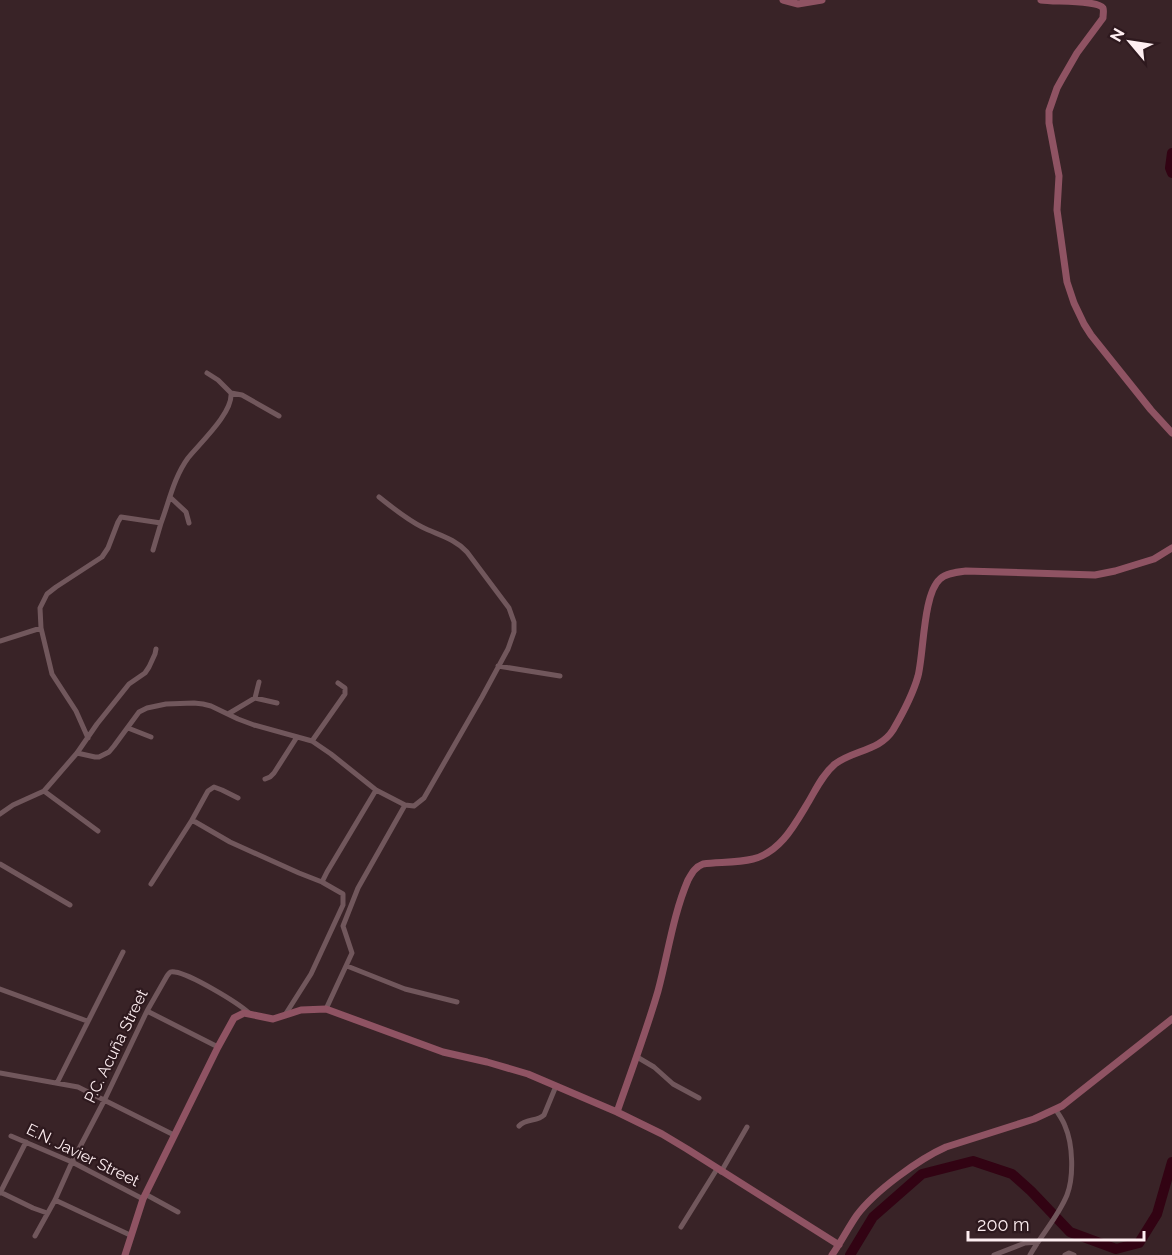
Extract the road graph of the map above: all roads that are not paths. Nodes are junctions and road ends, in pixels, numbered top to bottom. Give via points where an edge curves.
1 (783, 0) edge
2 (822, 0) edge
3 (1041, 0) edge
4 (207, 373) dead end
5 (231, 393) junction
6 (279, 416) dead end
7 (1172, 432) edge
8 (379, 497) dead end
9 (171, 498) junction
10 (161, 523) junction
11 (189, 523) dead end
12 (1172, 548) edge
13 (153, 550) dead end
14 (41, 628) junction
15 (0, 641) edge
16 (156, 649) dead end
17 (498, 666) junction
18 (560, 676) dead end
19 (259, 682) dead end
20 (338, 683) dead end
21 (255, 698) junction
22 (277, 703) dead end
23 (228, 714) junction
24 (128, 728) junction
25 (151, 736) dead end
26 (297, 737) junction
27 (88, 738) junction
28 (312, 741) junction
29 (77, 753) junction
30 (264, 779) dead end
31 (376, 789) junction
32 (44, 791) junction
33 (238, 798) dead end
34 (405, 806) junction
35 (0, 814) edge
36 (192, 820) junction
37 (98, 831) dead end
38 (0, 864) edge
39 (322, 882) junction
40 (151, 884) dead end
41 (70, 905) dead end
42 (123, 952) dead end
43 (346, 966) junction
44 (0, 989) edge
45 (457, 1002) dead end
46 (326, 1008) junction
47 (147, 1011) junction
48 (249, 1013) junction
49 (285, 1015) junction
50 (1172, 1019) edge
51 (87, 1021) junction
52 (218, 1047) junction
53 (637, 1057) junction
54 (0, 1073) edge
55 (57, 1083) junction
56 (556, 1086) junction
57 (699, 1098) dead end
58 (104, 1101) junction
59 (1056, 1110) junction
60 (617, 1112) junction
61 (519, 1126) dead end
62 (747, 1127) dead end
63 (174, 1135) junction
64 (11, 1136) dead end
65 (26, 1142) junction
66 (72, 1162) junction
67 (719, 1170) junction
68 (0, 1192) edge
69 (144, 1196) junction
70 (55, 1200) junction
71 (178, 1212) dead end
72 (47, 1213) junction
73 (681, 1227) dead end
74 (130, 1235) junction
75 (35, 1236) dead end
76 (1038, 1242) junction
77 (839, 1245) junction
78 (124, 1255) edge
79 (832, 1255) edge
80 (994, 1255) edge
81 (1030, 1255) edge
82 (1065, 1255) edge
83 (1074, 1255) edge

1 - 2 street via 798,4
3 - 7 street via 1089,2 1104,11 1057,88 1049,111 1059,176 1057,210 1070,293 1091,334
4 - 5 street
5 - 6 street via 242,394
5 - 9 street via 223,414 182,468
8 - 17 street via 421,527 460,544 500,595 509,608 514,632
9 - 10 street
9 - 11 street via 186,513
10 - 13 street
10 - 14 street via 119,519 102,557 47,594 40,608
12 - 53 street via 1154,559 1095,575 966,571 940,579 930,596 918,677 890,734 873,747 834,765 788,834 773,849 755,858 703,864 692,873
14 - 15 street
14 - 27 street via 52,674
16 - 27 street via 149,668 129,684
17 - 18 street
17 - 34 street via 424,798 414,806
19 - 21 street
20 - 28 street via 345,688 345,694
21 - 22 street
21 - 23 street
23 - 24 street via 203,704 166,704 143,710
23 - 26 street
24 - 25 street
24 - 29 street via 109,752 99,757
26 - 28 street
26 - 30 street via 274,773
27 - 29 street
28 - 31 street
29 - 32 street
31 - 34 street
31 - 39 street
32 - 35 street
32 - 37 street
33 - 36 street via 214,787
34 - 43 street via 358,888 344,924 352,953
36 - 39 street via 230,842
36 - 40 street
38 - 41 street
39 - 49 street via 344,894 343,905 311,974
42 - 51 street
43 - 45 street via 405,989
43 - 46 street
44 - 51 street
46 - 49 street
46 - 56 street via 443,1052 518,1070
47 - 48 street, P.C. Acuña Street via 167,976 174,971
47 - 52 street
47 - 58 street, P.C. Acuña Street
48 - 49 street via 269,1019
48 - 52 street via 234,1018
50 - 59 street
51 - 55 street
52 - 63 street
53 - 57 street
53 - 60 street
54 - 55 street
55 - 58 street via 84,1089
56 - 60 street
56 - 61 street via 542,1118
58 - 63 street
58 - 66 street, P.C. Acuña Street
59 - 76 street via 1070,1145 1069,1189
59 - 77 street via 931,1155 868,1202
60 - 67 street via 662,1134
62 - 67 street
63 - 69 street
64 - 65 street, E.N. Javier Street
65 - 66 street, E.N. Javier Street
65 - 68 street
66 - 69 street, E.N. Javier Street
66 - 70 street, P.C. Acuña Street
67 - 73 street
67 - 77 street
68 - 72 street
69 - 71 street, E.N. Javier Street
69 - 74 street
70 - 72 street, P.C. Acuña Street
70 - 74 street
72 - 75 street, P.C. Acuña Street
74 - 78 street
76 - 80 street
76 - 81 street
77 - 79 street
82 - 83 street

